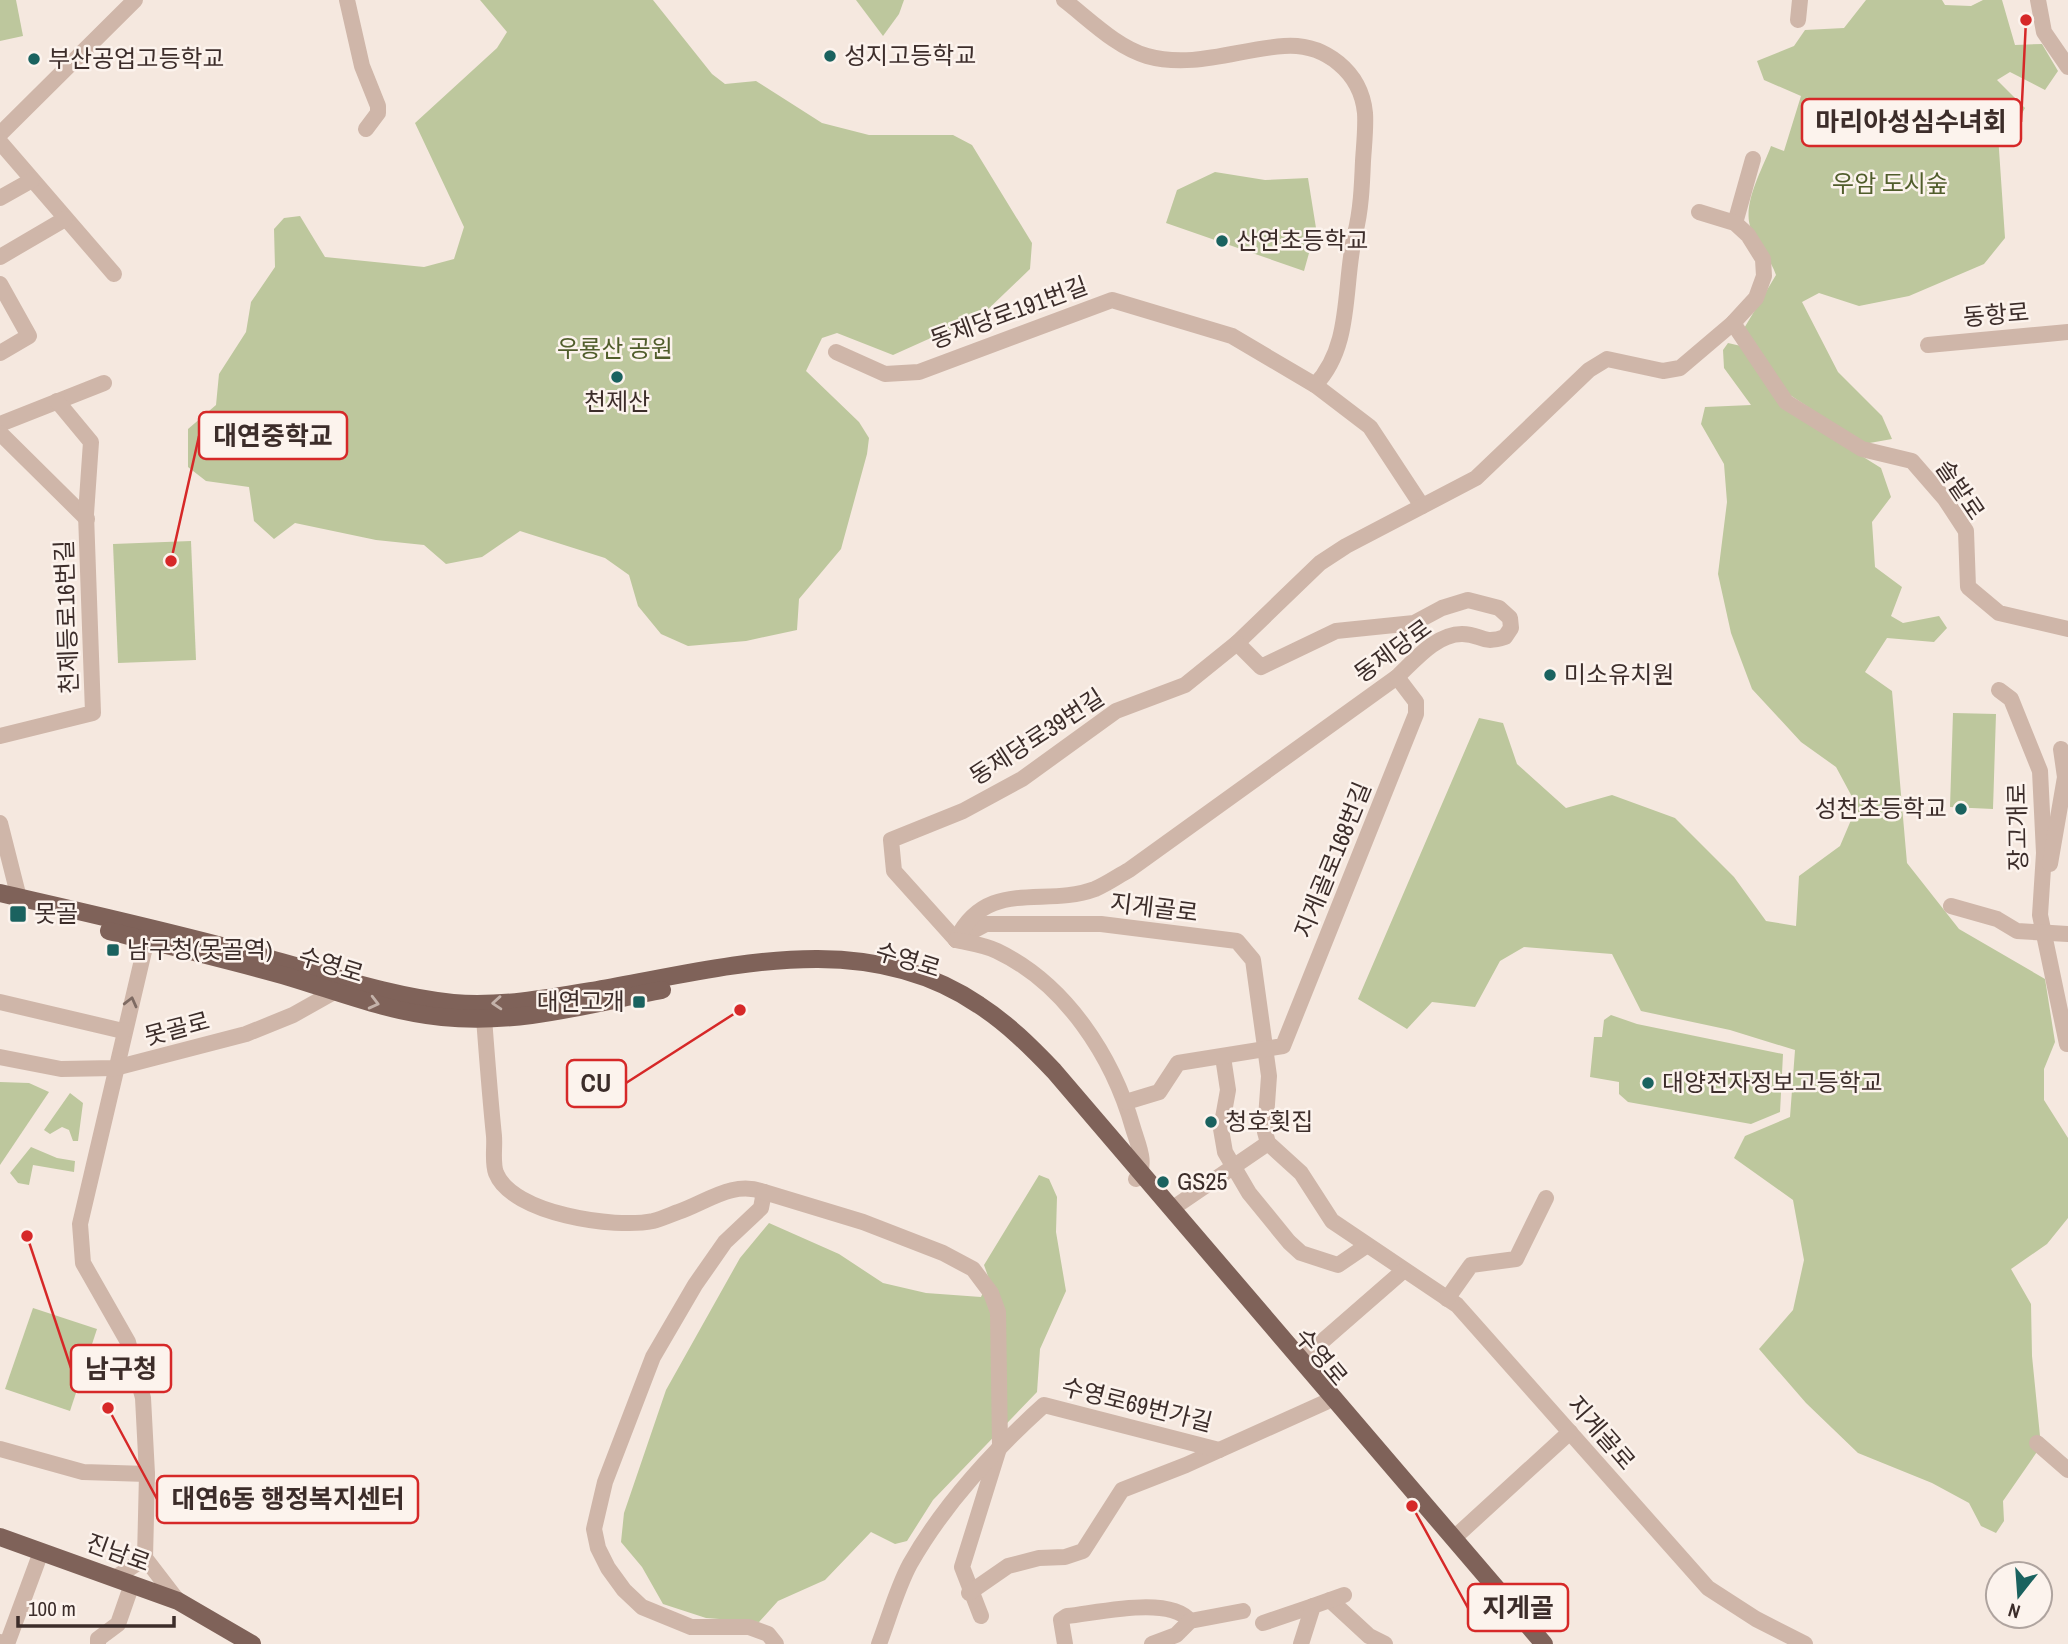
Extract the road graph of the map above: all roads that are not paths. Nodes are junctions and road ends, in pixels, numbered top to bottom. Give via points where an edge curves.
1 (135, 0) edge
2 (347, 0) edge
3 (1064, 0) edge
4 (1800, 0) edge
5 (2038, 0) edge
6 (1798, 20) dead end
7 (2068, 67) edge
8 (366, 129) dead end
9 (0, 134) edge
10 (0, 142) edge
11 (1753, 159) dead end
12 (32, 180) junction
13 (0, 198) edge
14 (1699, 212) dead end
15 (65, 219) junction
16 (1735, 223) junction
17 (0, 257) edge
18 (114, 275) dead end
19 (0, 284) edge
20 (1732, 323) junction
21 (2068, 331) edge
22 (1928, 345) dead end
23 (836, 352) dead end
24 (0, 353) edge
25 (104, 383) dead end
26 (1315, 385) junction
27 (57, 401) junction
28 (0, 424) edge
29 (0, 433) edge
30 (1422, 506) junction
31 (87, 519) junction
32 (2068, 629) edge
33 (1237, 643) junction
34 (1397, 677) junction
35 (1999, 690) dead end
36 (0, 736) edge
37 (2061, 749) dead end
38 (0, 823) edge
39 (2054, 866) edge
40 (0, 893) edge
41 (19, 898) junction
42 (0, 905) edge
43 (1951, 906) dead end
44 (2044, 932) junction
45 (2068, 933) edge
46 (148, 934) junction
47 (956, 940) junction
48 (355, 984) junction
49 (332, 990) junction
50 (0, 1002) edge
51 (484, 1018) junction
52 (124, 1031) junction
53 (2067, 1044) edge
54 (1265, 1049) junction
55 (0, 1057) edge
56 (1223, 1057) junction
57 (115, 1068) junction
58 (1126, 1102) junction
59 (1268, 1143) junction
60 (1233, 1166) junction
61 (1139, 1176) junction
62 (764, 1192) junction
63 (1546, 1198) dead end
64 (1173, 1209) junction
65 (1366, 1246) junction
66 (1403, 1271) junction
67 (1447, 1298) junction
68 (1301, 1359) junction
69 (1326, 1402) junction
70 (1570, 1432) junction
71 (2037, 1443) dead end
72 (1000, 1445) junction
73 (0, 1449) edge
74 (1219, 1450) junction
75 (2068, 1470) edge
76 (147, 1474) junction
77 (0, 1536) edge
78 (1454, 1538) junction
79 (41, 1552) junction
80 (145, 1558) junction
81 (124, 1581) junction
82 (969, 1593) junction
83 (178, 1601) junction
84 (1313, 1606) junction
85 (1243, 1611) dead end
86 (981, 1616) dead end
87 (1190, 1621) junction
88 (1263, 1623) dead end
89 (1368, 1640) edge
90 (0, 1642) edge
91 (7, 1644) edge
92 (98, 1644) edge
93 (252, 1644) edge
94 (776, 1644) edge
95 (879, 1644) edge
96 (1065, 1644) edge
97 (1152, 1644) edge
98 (1301, 1644) edge
99 (1385, 1644) edge
100 (1531, 1644) edge
101 (1544, 1644) edge
102 (1805, 1644) edge

1 - 9 street
2 - 8 street via 362,66 379,106
3 - 26 street via 1125,45 1147,55 1202,59 1306,47 1340,63 1352,77 1365,113 1362,196 1346,277 1339,346 1328,372
4 - 6 street
5 - 7 street via 2044,32
10 - 12 street
11 - 16 street
12 - 13 street
12 - 15 street
14 - 16 street
15 - 17 street
15 - 18 street
16 - 20 street via 1763,259 1764,276 1755,298
19 - 24 street via 29,336
20 - 30 street via 1680,368 1663,371 1607,359 1598,364 1476,478
20 - 32 street, 솔밭로 via 1786,402 1862,449 1912,461 1966,531 1968,587 1999,613
21 - 22 street, 동항로
23 - 26 street, 동제당로191번길 via 885,374 919,372 1112,300 1232,336
25 - 27 street
26 - 30 street, 동제당로191번길 via 1370,427
27 - 28 street
27 - 31 street, 천제등로16번길 via 91,442
29 - 31 street, 천제등로16번길
30 - 33 street via 1320,563
31 - 36 street, 천제등로16번길 via 93,713
33 - 34 street, 동제당로 via 1261,667 1336,631 1414,623 1468,600 1499,608 1510,618 1506,637 1489,642 1464,634 1446,637
33 - 47 street, 동제당로39번길 via 1185,685 1116,711 1022,779 963,811 891,840 894,871
34 - 47 street, 동제당로 via 1129,870 1094,889 990,902 964,923
34 - 54 street, 지게골로168번길 via 1416,702 1416,714 1283,1046
35 - 39 street, 장고개로 via 2011,699 2040,771
37 - 39 street via 2064,777
38 - 41 street
39 - 44 street, 장고개로 via 2040,915
40 - 41 main road, 수영로
41 - 46 main road, 수영로
42 - 46 main road, 수영로
43 - 44 street via 1997,919 2017,931
44 - 45 street
44 - 53 street, 장고개로
46 - 48 main road, 수영로
46 - 49 main road, 수영로
52 -> 46 street
47 - 54 street, 지게골로 via 986,923 1101,924 1237,941 1254,960
47 - 58 street via 996,950 1071,1009 1101,1051
48 - 49 street, 못골로
61 -> 48 main road, 수영로 via 1054,1071 995,1016 954,990 887,965 800,957 564,996 482,1004 436,1001
49 -> 51 main road, 수영로 via 424,1014
49 - 57 street, 못골로 via 293,1015 246,1034
50 - 52 street
51 - 61 main road, 수영로 via 574,1010 653,991 788,969 876,973 948,998 995,1029
51 - 62 street via 494,1165 506,1188 522,1199 566,1215 617,1223 652,1221 743,1187
52 - 57 street
54 - 56 street
54 - 59 street, 지게골로
55 - 57 street, 못골로 via 61,1069
56 - 58 street via 1178,1063 1159,1092
56 - 60 street via 1228,1090 1221,1129
57 - 76 street via 80,1224 83,1263 128,1342 143,1398
58 - 61 street via 1142,1161
59 - 60 street
59 - 65 street, 지게골로 via 1301,1173 1332,1221
60 - 64 street
60 - 65 street via 1301,1253 1338,1265
61 - 64 main road, 수영로
61 - 69 main road, 수영로
62 - 72 street via 863,1222 973,1269 998,1312
62 - 94 street via 761,1208 725,1242 653,1357 606,1482 594,1529 608,1568 642,1607 691,1627 749,1627 768,1634
63 - 67 street via 1516,1259 1471,1265
64 - 68 main road, 수영로
65 - 66 street, 지게골로
66 - 67 street, 지게골로
66 - 68 street, 수영로
67 - 70 street, 지게골로
68 - 78 main road, 수영로
69 - 74 street
69 - 100 main road, 수영로
70 - 78 street
70 - 102 street, 지게골로 via 1707,1588
71 - 75 street
72 - 74 street, 수영로69번가길 via 1044,1405
72 - 82 street via 962,1567
72 - 95 street, 수영로69번가길 via 909,1565
73 - 76 street via 83,1472
74 - 82 street via 1122,1490 1083,1551 1009,1566
76 - 80 street
77 - 79 main road, 진남로
78 - 101 main road, 수영로
79 - 81 main road, 진남로
79 - 91 street
80 - 81 street
80 - 83 street
81 - 83 main road, 진남로
81 - 92 street via 118,1624 98,1639
82 - 86 street
83 - 93 main road, 진남로
84 - 88 street
84 - 89 street via 1337,1597
84 - 98 street
85 - 87 street
87 - 96 street via 1184,1613 1166,1608 1067,1616 1061,1620
87 - 97 street via 1176,1635
89 - 99 street
90 - 91 street

